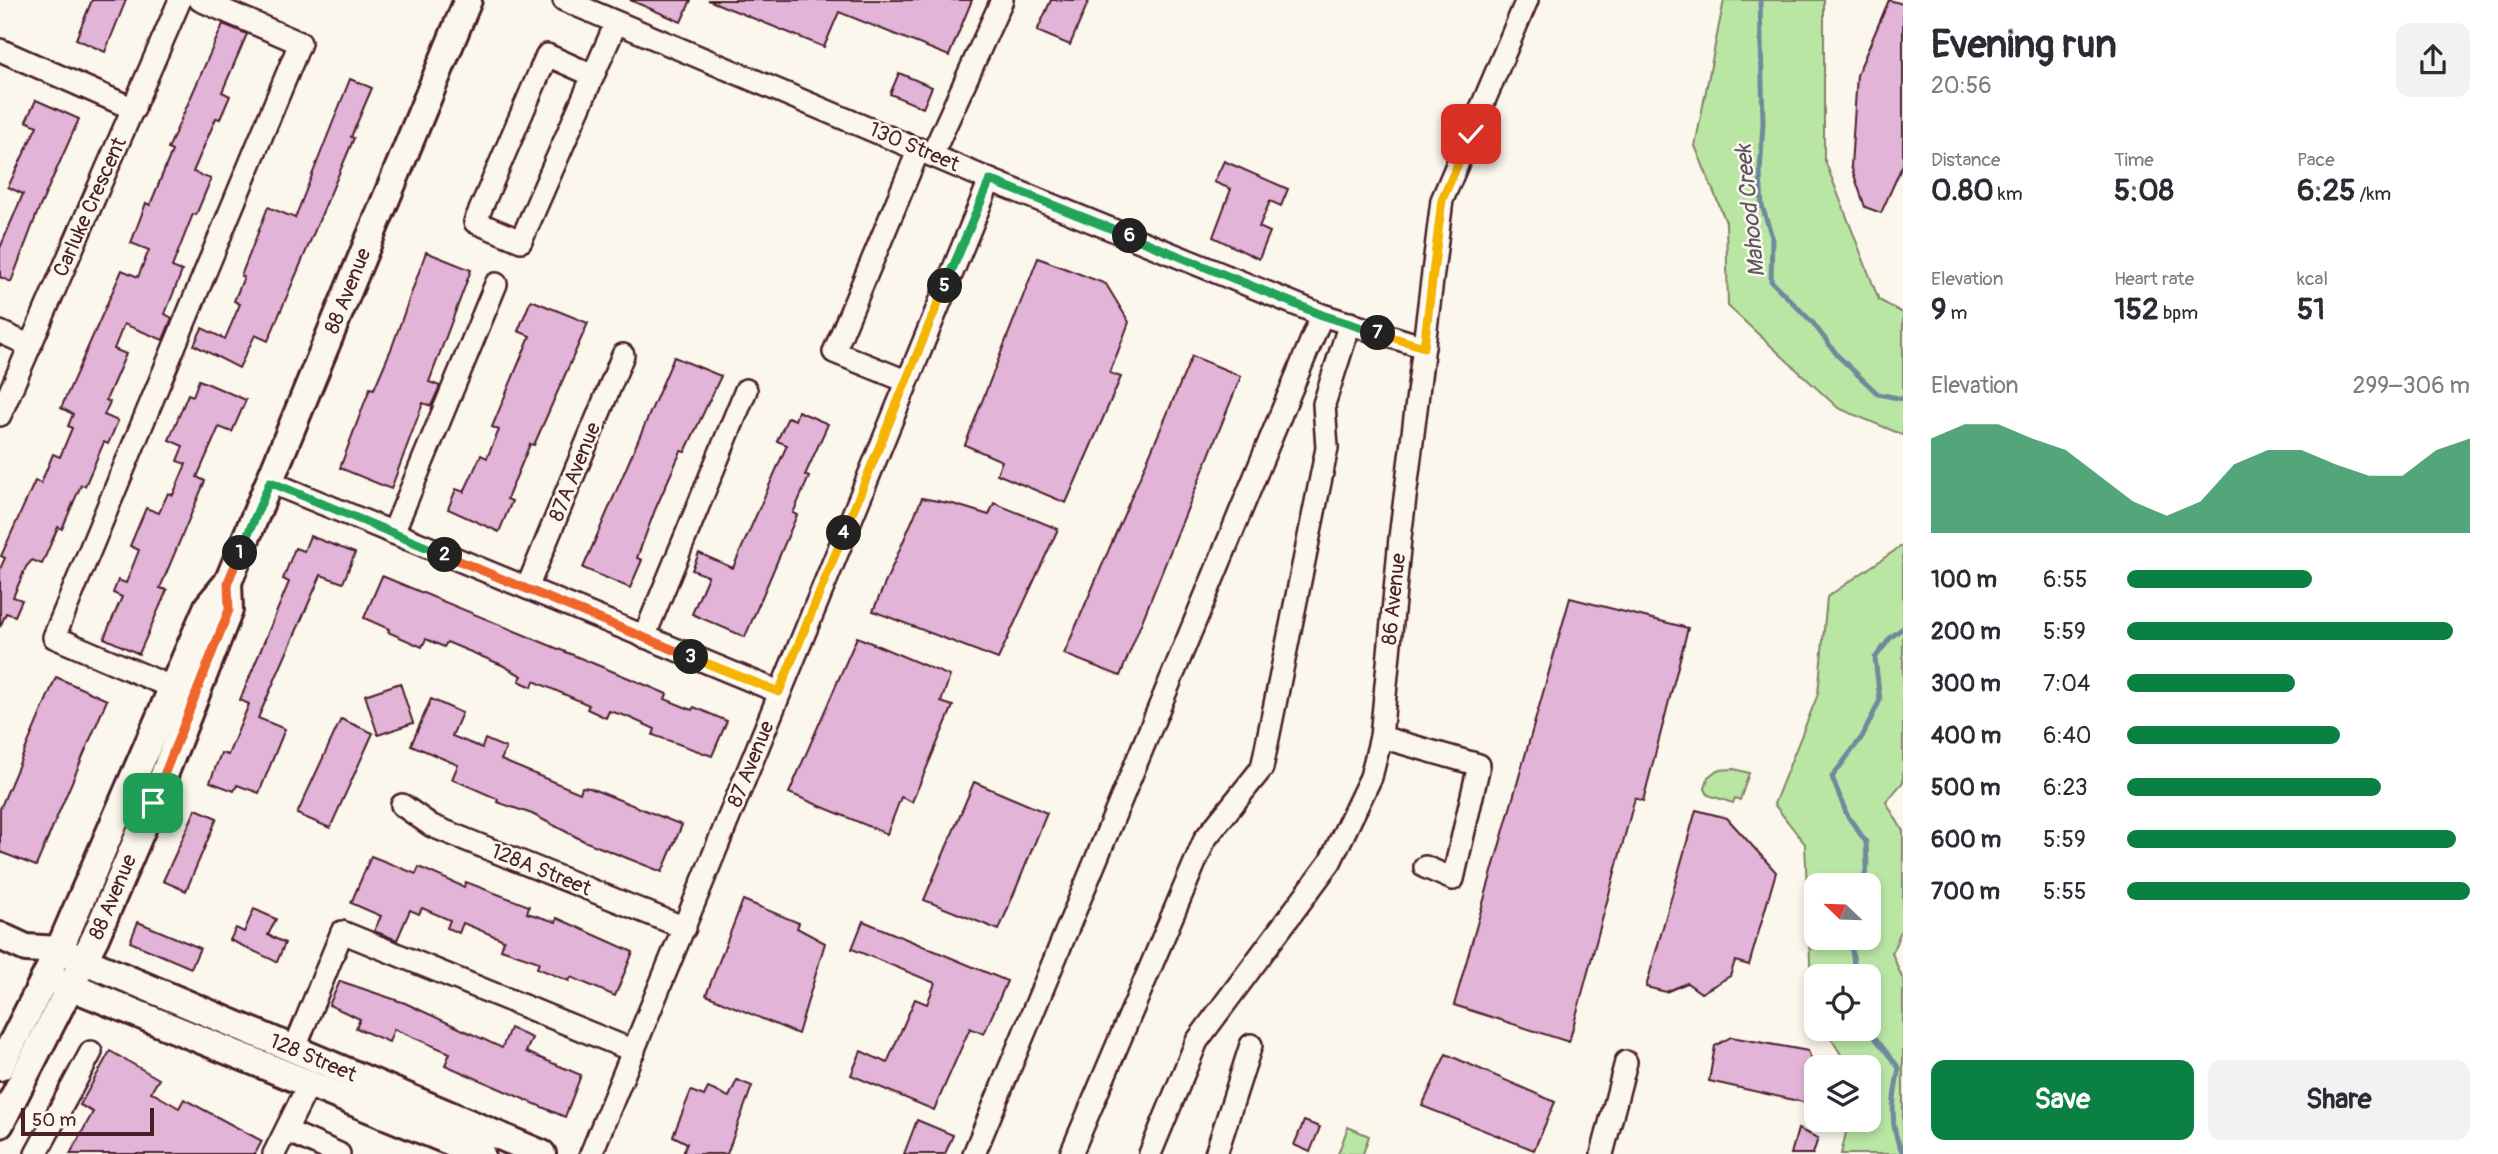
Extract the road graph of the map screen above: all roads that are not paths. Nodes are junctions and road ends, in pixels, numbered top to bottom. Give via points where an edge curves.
1 (180, 0) edge
2 (200, 0) edge
3 (468, 0) edge
4 (1002, 0) edge
5 (1527, 0) edge
6 (567, 1) edge
7 (616, 23) junction
8 (0, 50) edge
9 (592, 75) junction
10 (134, 108) junction
11 (926, 152) junction
12 (990, 180) junction
13 (496, 284) dead end
14 (1322, 315) junction
15 (1350, 323) junction
16 (0, 332) edge
17 (29, 345) junction
18 (1424, 347) junction
19 (623, 355) dead end
20 (906, 381) junction
21 (746, 390) dead end
22 (0, 415) edge
23 (270, 482) junction
24 (393, 533) junction
25 (228, 582) junction
26 (527, 588) junction
27 (644, 637) junction
28 (171, 687) junction
29 (779, 692) junction
30 (1381, 737) junction
31 (402, 804) dead end
32 (1425, 867) dead end
33 (685, 928) junction
34 (0, 936) edge
35 (26, 948) junction
36 (59, 950) junction
37 (84, 961) junction
38 (46, 976) junction
39 (71, 987) junction
40 (1251, 1045) dead end
41 (294, 1050) junction
42 (634, 1051) junction
43 (91, 1052) dead end
44 (1626, 1062) dead end
45 (0, 1067) edge
46 (309, 1084) junction
47 (0, 1124) edge
48 (287, 1131) junction
49 (36, 1154) edge
50 (274, 1154) edge
51 (339, 1154) edge
52 (481, 1154) edge
53 (542, 1154) edge
54 (591, 1154) edge
55 (974, 1154) edge
56 (1071, 1154) edge
57 (1150, 1154) edge
58 (1216, 1154) edge
59 (1602, 1154) edge

1 - 10 street, Carluke Crescent
2 - 28 street via 300,43 54,637
3 - 23 main road, 88 Avenue
4 - 11 street
5 - 18 street, 86 Avenue via 1442,200
6 - 7 street, 130 Street
7 - 9 street
7 - 11 street, 130 Street
8 - 10 street
9 - 9 street via 521,241 475,222 547,55
10 - 17 street, Carluke Crescent
11 - 12 street, 130 Street
11 - 20 street via 834,352
12 - 14 street, 130 Street
12 - 20 street, 87 Avenue
13 - 24 street
14 - 15 street, 130 Street
14 - 55 street
15 - 18 street, 130 Street
15 - 56 street via 1324,404 1326,448 1262,768 1205,839
16 - 17 street
17 - 22 street, Carluke Crescent
18 - 30 street, 86 Avenue
19 - 26 street, 87A Avenue
20 - 29 street, 87 Avenue
21 - 27 street
23 - 24 street
23 - 25 main road, 88 Avenue
24 - 26 street
25 - 28 main road, 88 Avenue via 208,606
25 - 37 main road, 88 Avenue via 229,610
26 - 27 street
27 - 29 street
28 - 36 main road, 88 Avenue
29 - 33 street, 87 Avenue
30 - 32 street via 1479,765 1453,879
30 - 57 street, 86 Avenue via 1371,777 1330,862 1196,1041
31 - 33 street, 128A Street via 432,826
33 - 42 street, 87 Avenue
34 - 35 main road
35 - 36 main road
35 - 38 main road
36 - 37 main road, 128 Street
36 - 38 main road, 88 Avenue
37 - 39 main road, 88 Avenue
37 - 41 main road, 128 Street
38 - 39 main road, 128 Street
38 - 45 main road, 88 Avenue
39 - 46 main road, 128 Street
39 - 47 main road, 88 Avenue
40 - 58 street
41 - 42 street via 342,932
41 - 53 main road, 128 Street
42 - 54 street, 87 Avenue
43 - 49 street
44 - 59 street
46 - 48 street
46 - 52 main road, 128 Street
48 - 50 street
48 - 51 street

